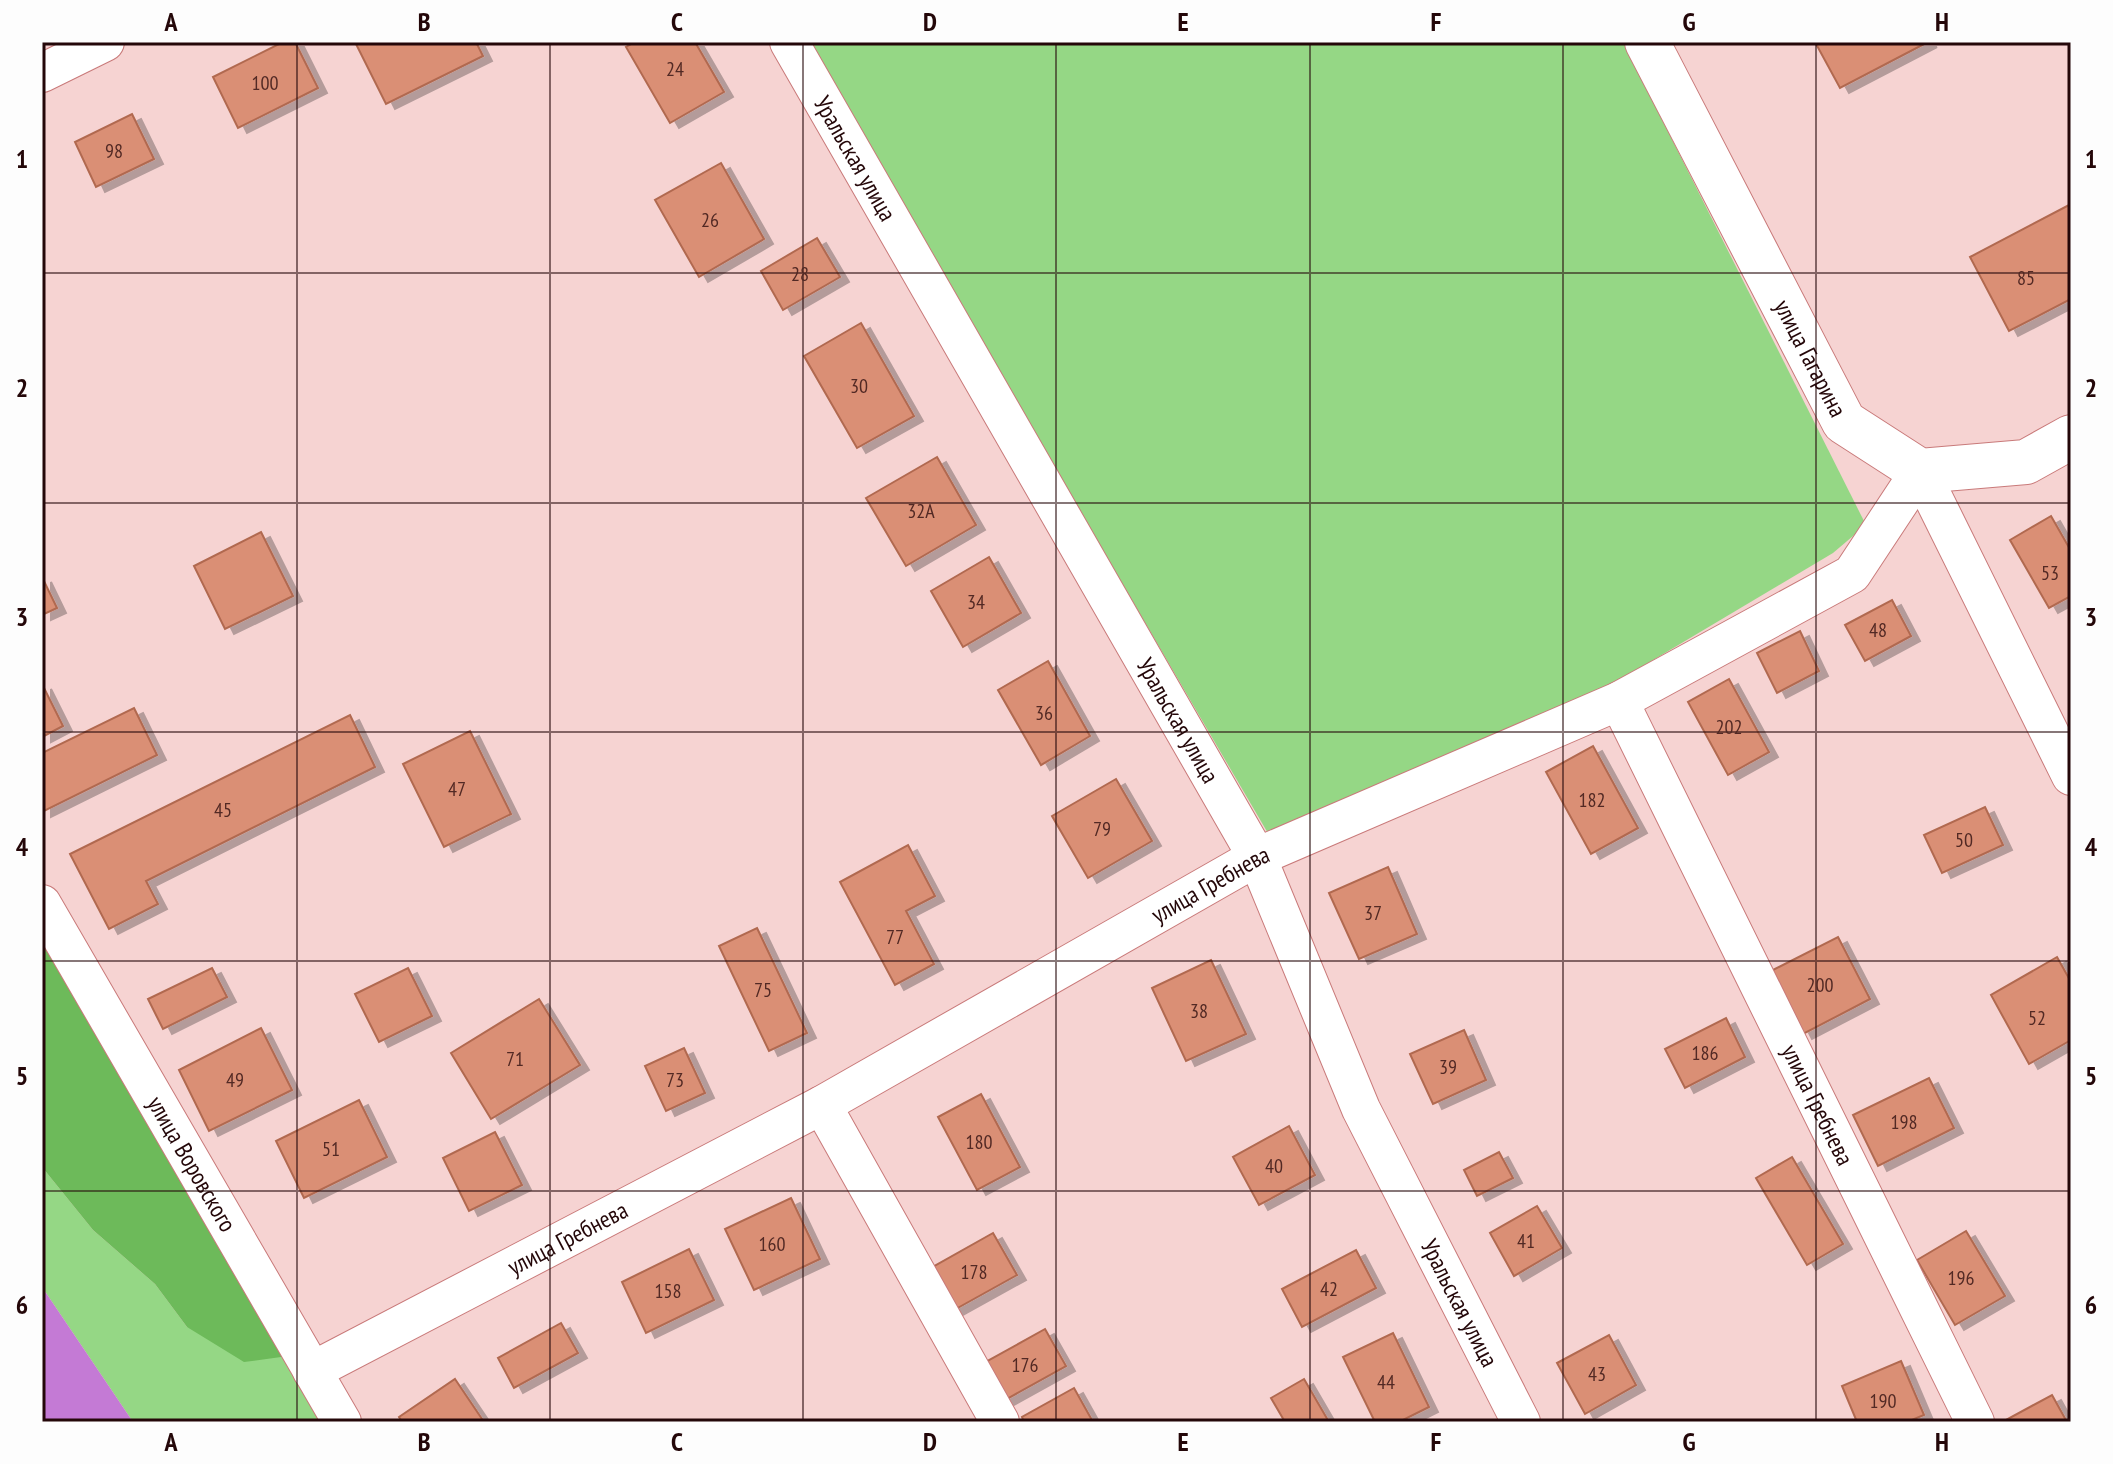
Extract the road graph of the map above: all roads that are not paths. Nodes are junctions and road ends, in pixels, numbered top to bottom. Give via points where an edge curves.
1 (105, 42) edge
2 (789, 42) edge
3 (1647, 42) edge
4 (42, 73) edge
5 (2071, 437) edge
6 (1920, 471) junction
7 (1619, 701) junction
8 (2071, 776) edge
9 (1257, 857) junction
10 (42, 904) edge
11 (822, 1105) junction
12 (312, 1371) junction
13 (342, 1422) edge
14 (1000, 1422) edge
15 (1521, 1422) edge
16 (1975, 1422) edge

1 - 4 street
2 - 9 street, Уральская улица
3 - 6 main road, улица Гагарина via 1844,422
5 - 6 main road via 2026,462
6 - 7 street, улица Гребнева via 1852,574
6 - 8 street
7 - 9 street, улица Гребнева
7 - 16 street, улица Гребнева
9 - 11 street, улица Гребнева
9 - 15 street, Уральская улица via 1361,1109
10 - 12 street, улица Воровского
11 - 12 street, улица Гребнева
11 - 14 street
12 - 13 street, улица Воровского

